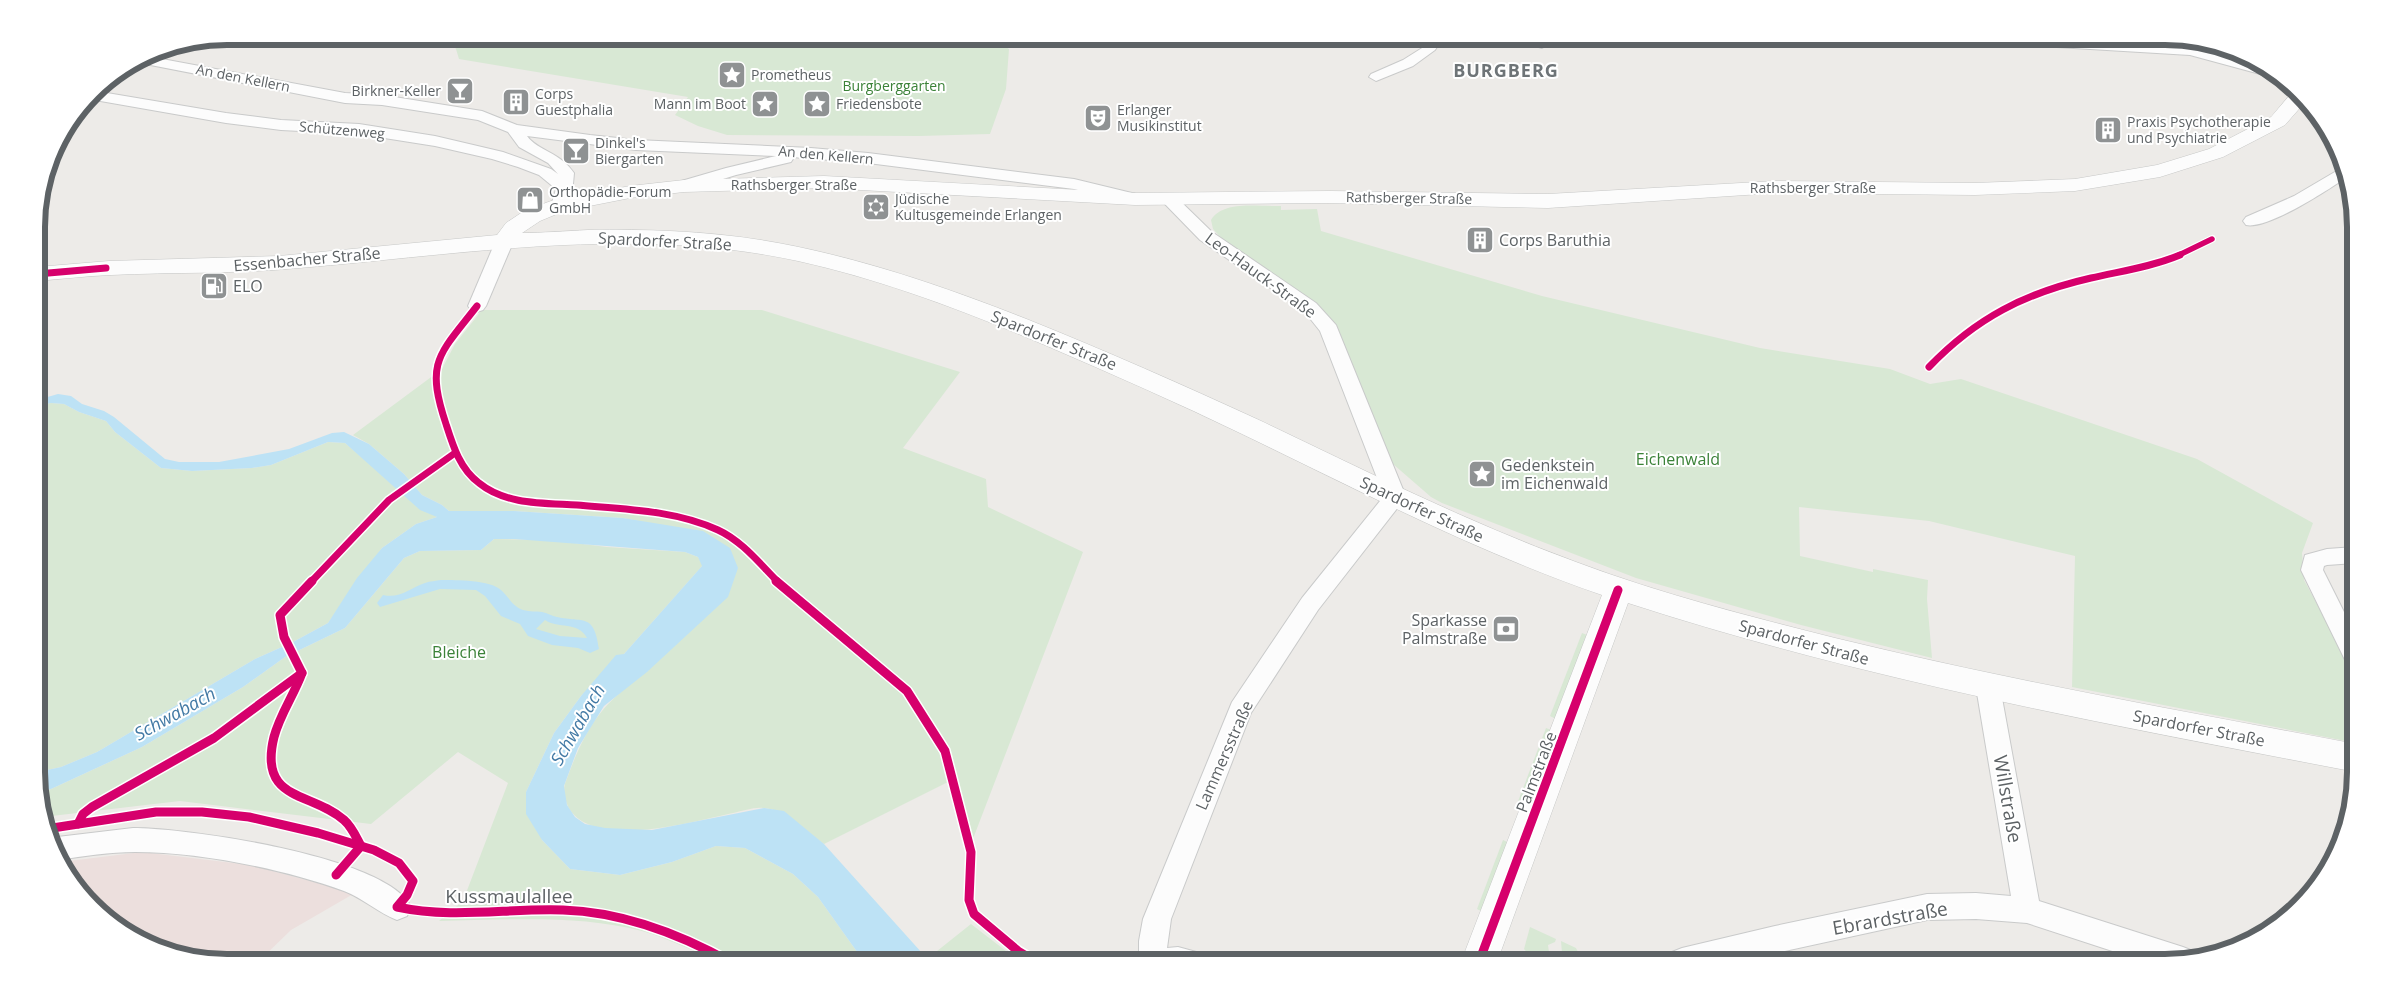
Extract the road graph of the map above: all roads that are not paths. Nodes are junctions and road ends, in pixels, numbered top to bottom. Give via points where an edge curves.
1 (2081, 45) edge
2 (1433, 48) edge
3 (152, 61) edge
4 (2251, 67) edge
5 (1376, 77) dead end
6 (100, 96) edge
7 (345, 98) junction
8 (2297, 101) edge
9 (310, 126) junction
10 (514, 128) junction
11 (811, 153) junction
12 (2339, 175) edge
13 (684, 186) junction
14 (562, 197) junction
15 (1135, 199) junction
16 (1169, 200) junction
17 (2252, 221) dead end
18 (505, 240) junction
19 (45, 273) edge
20 (477, 306) dead end
21 (1395, 497) junction
22 (2347, 556) edge
23 (1618, 590) junction
24 (2347, 641) edge
25 (1988, 687) junction
26 (2347, 756) edge
27 (62, 848) edge
28 (397, 907) dead end
29 (2028, 910) junction
30 (1153, 954) edge
31 (1482, 954) edge
32 (1714, 954) edge
33 (2162, 954) edge

1 - 4 street via 2190,52
2 - 5 street
3 - 7 street, An den Kellern
6 - 9 street, Schützenweg via 226,118
7 - 9 street
7 - 10 street, An den Kellern via 382,100 482,116
8 - 16 street, Rathsberger Straße via 2278,121 2216,153 2160,171 2075,185 1975,189 1776,187 1548,201 1330,197
9 - 14 street, Schützenweg via 359,129 497,155 545,172
10 - 11 street, An den Kellern via 636,145
10 - 14 street, An den Kellern via 525,144 554,160 566,173
11 - 13 street
11 - 15 street, An den Kellern via 1074,184
12 - 17 street via 2300,200
13 - 14 street, Rathsberger Straße
13 - 15 street, Rathsberger Straße via 824,182
14 - 18 street, Rathsberger Straße via 514,228
15 - 16 street, Rathsberger Straße
16 - 21 street, Leo-Hauck-Straße via 1206,236 1310,307 1329,329
18 - 19 street, Essenbacher Straße via 296,262 106,268
18 - 20 street
18 - 21 street, Spardorfer Straße via 627,237 710,241 756,246 858,268 977,308 1132,372
21 - 23 street, Spardorfer Straße via 1457,527
21 - 30 street, Lammersstraße via 1310,604 1241,709 1157,919
22 - 24 street via 2314,561 2312,570
23 - 25 street, Spardorfer Straße via 1770,634
23 - 31 street, Palmstraße
25 - 26 street, Spardorfer Straße
25 - 29 street, Willstraße
27 - 28 street via 158,841 235,851 336,875 388,897
29 - 32 street, Ebrardstraße via 1927,907
29 - 33 street, Ebrardstraße

